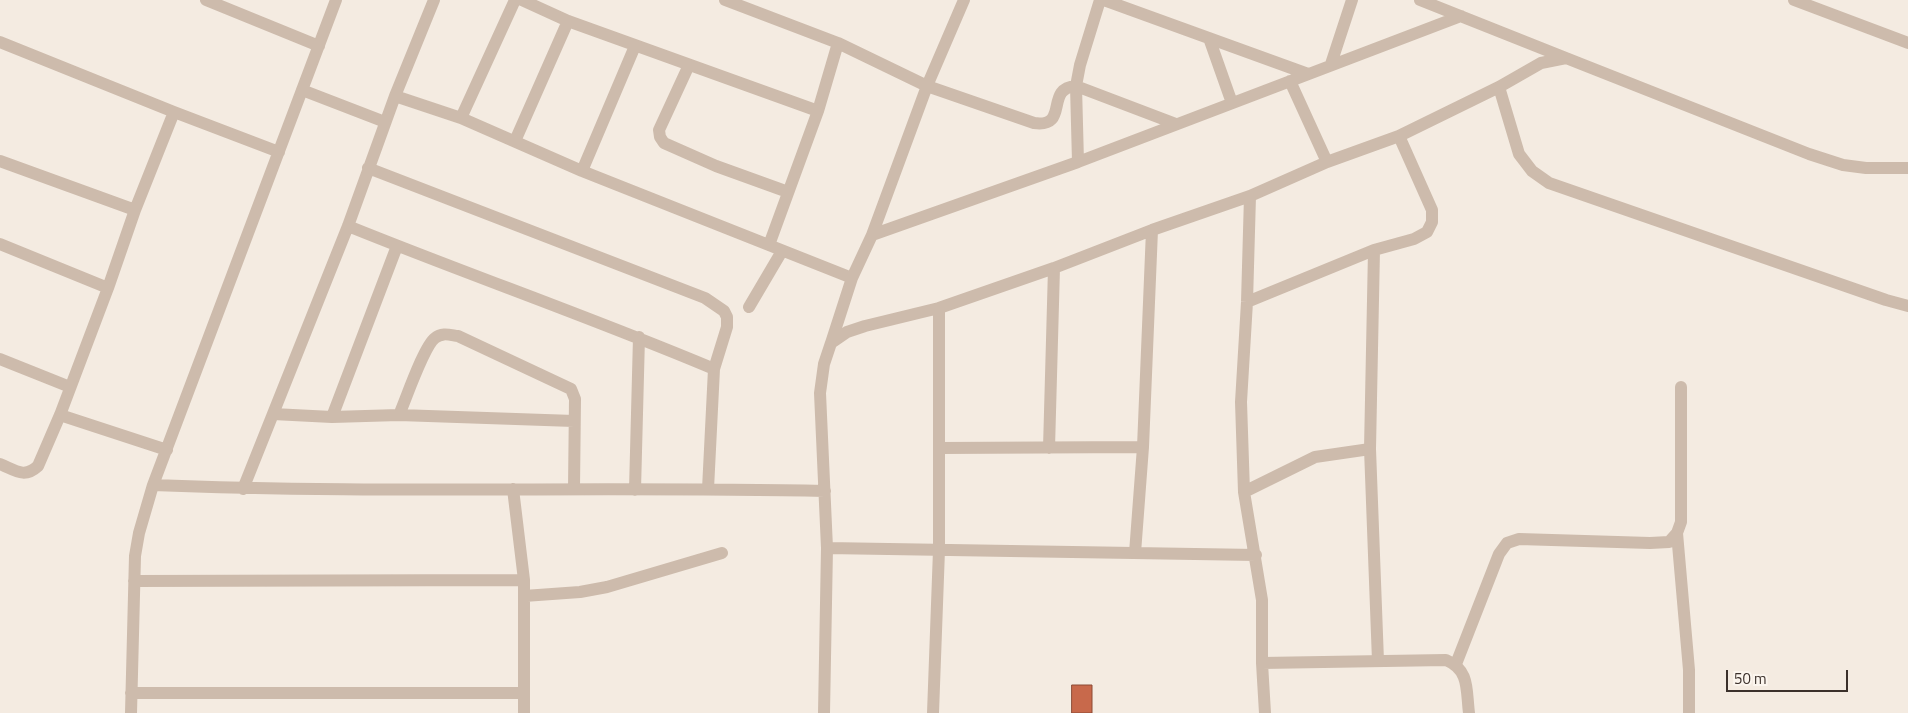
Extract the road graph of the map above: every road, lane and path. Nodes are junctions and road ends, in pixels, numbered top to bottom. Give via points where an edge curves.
1 (206, 0) edge
2 (336, 0) edge
3 (434, 0) edge
4 (515, 0) edge
5 (522, 0) edge
6 (725, 0) edge
7 (964, 0) edge
8 (1100, 0) edge
9 (1104, 0) edge
10 (1352, 0) edge
11 (1420, 0) edge
12 (1803, 2) edge
13 (223, 3) edge
14 (1461, 16) junction
15 (568, 21) junction
16 (1209, 38) junction
17 (0, 42) edge
18 (838, 43) junction
19 (1908, 44) edge
20 (319, 46) junction
21 (636, 46) junction
22 (1566, 58) junction
23 (1331, 64) junction
24 (690, 65) junction
25 (1308, 74) junction
26 (1290, 81) junction
27 (927, 86) junction
28 (1076, 86) junction
29 (1498, 87) junction
30 (302, 90) junction
31 (395, 96) junction
32 (1232, 103) junction
33 (818, 111) junction
34 (174, 112) junction
35 (461, 118) junction
36 (385, 122) junction
37 (1176, 124) junction
38 (1399, 136) junction
39 (515, 141) junction
40 (279, 152) junction
41 (0, 161) edge
42 (1078, 162) junction
43 (1327, 162) junction
44 (368, 168) junction
45 (1908, 168) edge
46 (582, 171) junction
47 (788, 192) junction
48 (1250, 196) junction
49 (134, 210) junction
50 (348, 226) junction
51 (1152, 230) junction
52 (872, 235) junction
53 (0, 244) edge
54 (397, 246) junction
55 (769, 246) junction
56 (1374, 250) junction
57 (782, 251) junction
58 (1054, 268) junction
59 (852, 278) junction
60 (108, 288) junction
61 (1247, 302) junction
62 (1908, 306) edge
63 (749, 307) dead end
64 (939, 308) junction
65 (639, 337) junction
66 (831, 343) junction
67 (0, 359) edge
68 (714, 369) junction
69 (70, 387) junction
70 (1681, 387) dead end
71 (273, 414) junction
72 (60, 415) junction
73 (399, 415) junction
74 (332, 417) junction
75 (574, 420) junction
76 (1143, 447) junction
77 (940, 448) junction
78 (1049, 448) junction
79 (1370, 449) junction
80 (167, 450) junction
81 (0, 464) edge
82 (153, 485) junction
83 (243, 488) junction
84 (574, 488) junction
85 (708, 488) junction
86 (513, 489) junction
87 (635, 490) junction
88 (825, 491) junction
89 (1244, 492) junction
90 (1677, 533) junction
91 (827, 548) junction
92 (939, 550) junction
93 (722, 553) dead end
94 (1135, 553) junction
95 (1256, 555) junction
96 (524, 580) junction
97 (134, 581) junction
98 (524, 596) junction
99 (1378, 661) junction
100 (1262, 663) junction
101 (1456, 664) junction
102 (132, 693) junction
103 (523, 693) junction
104 (131, 713) edge
105 (524, 713) edge
106 (824, 713) edge
107 (933, 713) edge
108 (1265, 713) edge
109 (1468, 713) edge
110 (1689, 713) edge

1 - 13 street
2 - 20 street
3 - 31 street
4 - 35 street
5 - 15 street
6 - 18 street
7 - 27 street
8 - 28 street
9 - 16 street
10 - 23 street
11 - 14 street
12 - 19 street
13 - 20 street
14 - 22 street
14 - 23 street
15 - 21 street
15 - 39 street
16 - 25 street
16 - 32 street
17 - 34 street
18 - 27 street
18 - 33 street
20 - 30 street
21 - 24 street
21 - 46 street
22 - 29 street via 1541,63
22 - 45 street via 1809,154 1866,168
23 - 25 street
24 - 33 street
24 - 47 street via 659,130 664,143
25 - 26 street
26 - 32 street
26 - 43 street
27 - 28 street via 1044,124 1055,116 1062,91 1068,86
27 - 52 street
28 - 37 street
28 - 42 street
29 - 38 street
29 - 62 street via 1519,154 1532,171 1549,182
30 - 36 street
30 - 40 street
31 - 35 street
31 - 36 street
32 - 37 street
33 - 47 street
34 - 40 street
34 - 49 street
35 - 39 street
36 - 44 street
37 - 42 street
38 - 43 street
38 - 56 street via 1432,210 1432,222 1427,232 1414,240
39 - 46 street
40 - 80 street
41 - 49 street
42 - 52 street
43 - 48 street
44 - 50 street
44 - 68 street via 705,298 724,311 727,317
46 - 55 street
47 - 55 street
48 - 51 street
48 - 61 street
49 - 60 street
50 - 54 street
50 - 71 street
51 - 58 street
51 - 76 street
52 - 59 street
53 - 60 street
54 - 65 street
54 - 74 street
55 - 57 street
56 - 61 street
56 - 79 street
57 - 59 street
57 - 63 street
58 - 64 street
58 - 78 street
59 - 66 street
60 - 69 street
61 - 89 street via 1241,402
64 - 66 street via 846,332
64 - 77 street
65 - 68 street
65 - 87 street
66 - 88 street via 820,393
67 - 69 street
68 - 85 street
69 - 72 street
70 - 90 street via 1681,522
71 - 74 street
71 - 83 street
72 - 80 street
72 - 81 street via 38,466 32,472 24,474
73 - 74 street
73 - 75 street
73 - 75 street via 426,351 434,338 443,334 458,336 571,389 575,399
75 - 84 street
76 - 78 street
76 - 94 street
77 - 78 street
77 - 92 street
79 - 89 street via 1315,457
79 - 99 street
80 - 82 street
82 - 83 street
82 - 97 street via 139,533
83 - 86 street
84 - 86 street
84 - 87 street
85 - 87 street
85 - 88 street
86 - 96 street
88 - 91 street
89 - 95 street
90 - 101 street via 1669,542 1519,539 1508,543 1499,554
90 - 110 street
91 - 92 street
91 - 106 street
92 - 94 street
92 - 107 street
93 - 98 street via 607,587
94 - 95 street
95 - 100 street via 1262,600
96 - 97 street
96 - 98 street
97 - 102 street
98 - 103 street
99 - 100 street
99 - 101 street via 1446,660
100 - 108 street
101 - 109 street via 1464,674
102 - 103 street
102 - 104 street
103 - 105 street

